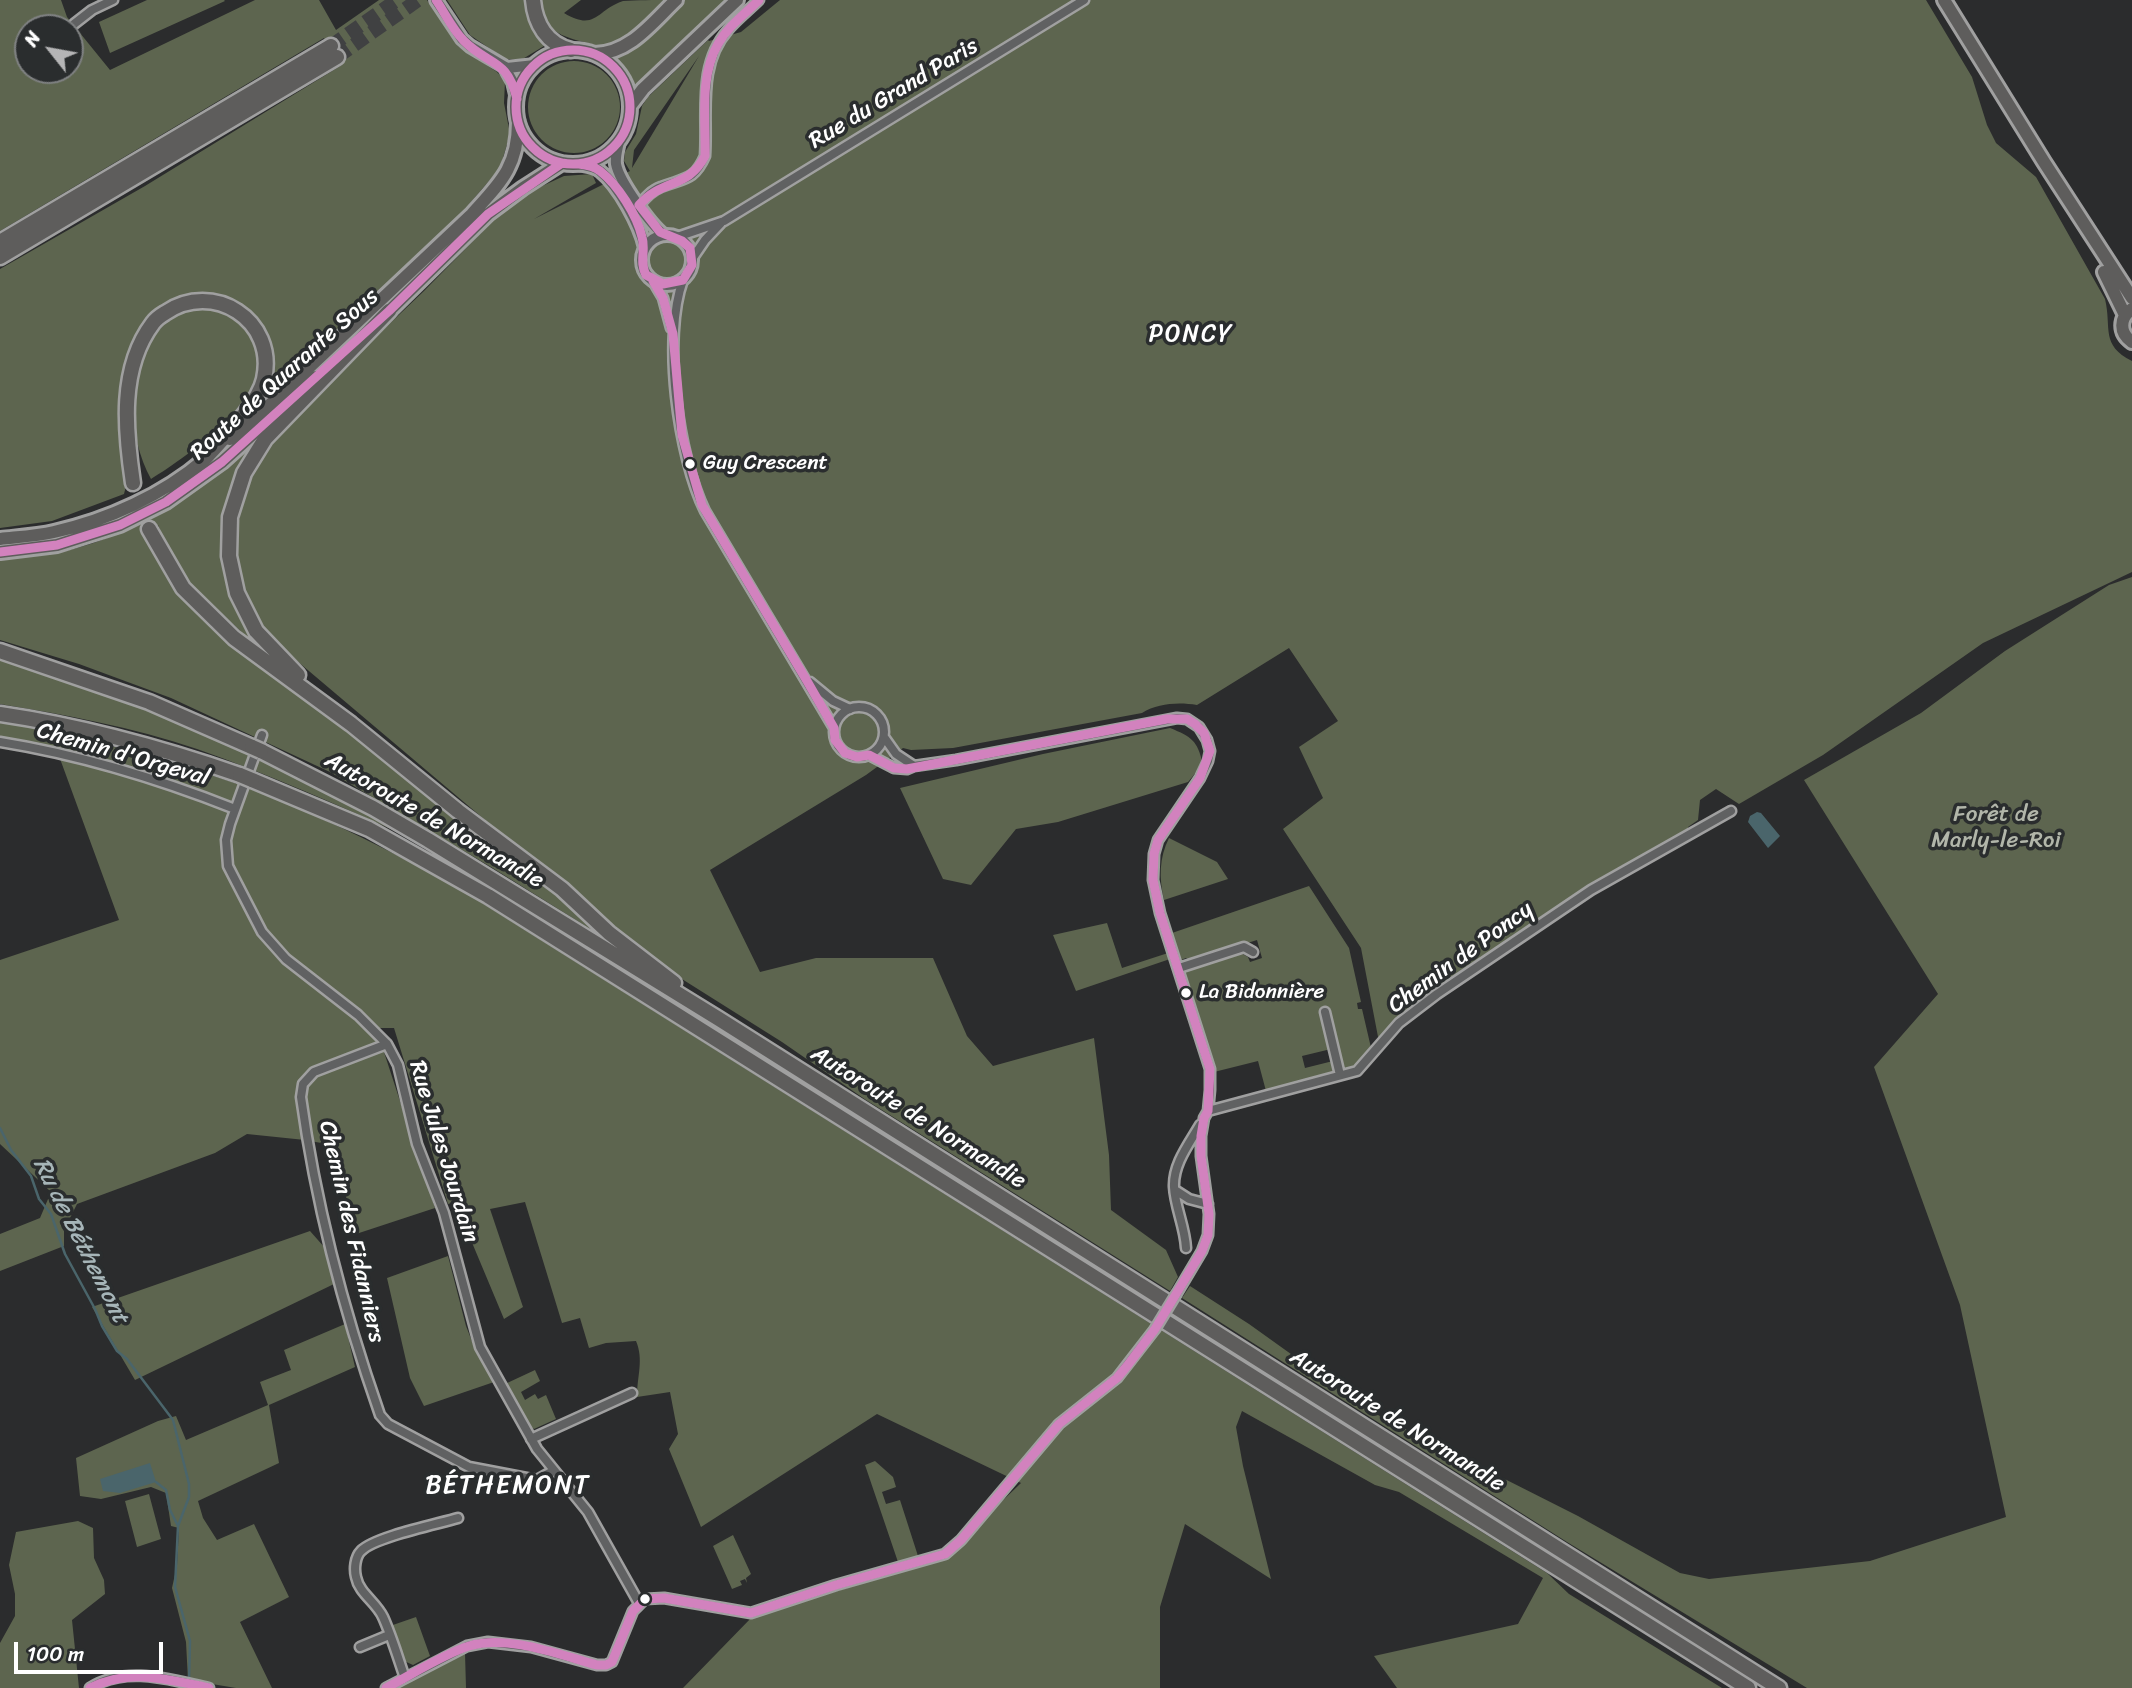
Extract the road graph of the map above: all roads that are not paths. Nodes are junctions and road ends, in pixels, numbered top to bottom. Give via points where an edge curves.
1 (113, 0) edge
2 (436, 0) edge
3 (533, 0) edge
4 (676, 0) edge
5 (737, 0) edge
6 (759, 0) edge
7 (1084, 0) edge
8 (1944, 0) edge
9 (84, 16) edge
10 (571, 50) junction
11 (595, 54) junction
12 (535, 65) junction
13 (505, 68) junction
14 (517, 99) junction
15 (630, 106) junction
16 (518, 122) junction
17 (619, 141) junction
18 (2043, 162) junction
19 (562, 163) junction
20 (579, 164) junction
21 (639, 205) junction
22 (723, 221) junction
23 (664, 235) junction
24 (677, 237) junction
25 (0, 242) edge
26 (645, 248) junction
27 (0, 257) edge
28 (692, 259) junction
29 (683, 280) junction
30 (653, 281) junction
31 (2132, 298) edge
32 (389, 311) junction
33 (2129, 312) edge
34 (673, 334) junction
35 (2132, 342) edge
36 (200, 464) junction
37 (133, 483) dead end
38 (149, 529) dead end
39 (0, 539) edge
40 (0, 552) edge
41 (0, 651) edge
42 (807, 681) junction
43 (850, 709) junction
44 (0, 714) edge
45 (351, 723) junction
46 (834, 728) junction
47 (262, 735) dead end
48 (884, 737) junction
49 (0, 742) edge
50 (869, 755) junction
51 (914, 765) junction
52 (235, 809) junction
53 (1731, 811) dead end
54 (1253, 952) dead end
55 (1179, 968) junction
56 (1325, 1012) dead end
57 (719, 1019) junction
58 (387, 1044) junction
59 (1340, 1075) junction
60 (1206, 1114) junction
61 (1175, 1190) junction
62 (1208, 1204) junction
63 (1186, 1248) dead end
64 (632, 1393) dead end
65 (531, 1439) junction
66 (553, 1471) junction
67 (458, 1518) dead end
68 (639, 1603) junction
69 (389, 1634) junction
70 (360, 1647) dead end
71 (405, 1678) junction
72 (90, 1688) edge
73 (209, 1688) edge
74 (386, 1688) edge
75 (1748, 1688) edge
76 (1779, 1688) edge

1 - 9 street
2 - 13 street via 470,46
3 - 10 highway via 547,37
4 - 11 main road via 625,46
5 - 15 main road
6 - 21 street via 727,30 712,57 706,80 705,156 700,167 683,180 656,189
7 - 22 street, Rue du Grand Paris
8 - 18 main road
10 - 11 main road
10 - 12 main road
11 - 15 main road via 620,75
12 - 13 street
12 - 14 main road, Route de Quarante Sous
13 - 14 street
14 - 16 main road, Route de Quarante Sous
15 - 17 main road
16 - 19 main road via 534,149
16 - 36 main road, Route de Quarante Sous via 518,143 500,184 272,402
17 - 20 main road via 603,156
17 - 21 street via 619,172
18 - 31 main road
18 - 33 main road
19 - 20 main road
19 - 32 main road, Route de Quarante Sous via 488,214
20 - 26 street via 598,169 608,179 638,225
21 - 23 street
22 - 24 street, Rue du Grand Paris
22 - 28 street, Rue du Grand Paris
23 - 24 street
23 - 26 street
24 - 28 street via 689,248
25 - 27 highway via 334,51
26 - 30 street via 643,268
28 - 29 street
29 - 30 street via 666,286
29 - 34 street
30 - 34 street
32 - 40 main road, Route de Quarante Sous via 222,462 166,502 120,525 57,545
32 - 45 highway via 265,439 244,473 230,517 229,556 237,593 256,631
33 - 35 main road via 2122,320 2123,332
34 - 42 street via 682,435 702,505
36 - 37 highway via 256,397 264,379 265,350 256,328 240,312 196,300 175,306 154,320 132,364 126,440
36 - 39 main road, Route de Quarante Sous via 149,497 111,514 54,532
38 - 45 highway via 183,588 234,638
41 - 57 highway, Autoroute de Normandie via 149,702 373,808
42 - 43 street
42 - 46 street
43 - 46 street via 839,716
43 - 48 street via 863,707 876,714
44 - 75 highway, Autoroute de Normandie via 124,739 246,777 369,829 488,896
45 - 57 highway
46 - 50 street via 835,740 845,753
47 - 52 street, Rue Jules Jourdain
48 - 50 street
48 - 51 street via 896,754
49 - 52 street, Chemin d'Orgeval via 52,750
50 - 51 street via 894,768
51 - 55 street via 1177,718 1199,727 1210,751 1200,778 1162,832 1154,854 1156,897
52 - 58 street, Rue Jules Jourdain via 226,840 228,866 262,932 286,959 358,1015
53 - 59 street, Chemin de Poncy via 1591,890 1437,994 1399,1023 1357,1071
54 - 55 street via 1244,947
55 - 60 street via 1210,1069
56 - 59 street
57 - 76 highway, Autoroute de Normandie
58 - 65 street, Rue Jules Jourdain via 406,1093 417,1144 444,1213 480,1347
58 - 66 street, Chemin des Fidanniers via 314,1072 303,1084 301,1097 328,1239 380,1415 388,1424 469,1467 537,1480
59 - 60 street, Chemin de Poncy
60 - 61 street via 1179,1163
60 - 62 street via 1201,1156
61 - 62 street
61 - 63 street
62 - 68 street, bridge via 1208,1235 1202,1251 1155,1329 1117,1378 1059,1424 945,1554 751,1613 664,1598
64 - 65 street
65 - 66 street, Rue Jules Jourdain
66 - 68 street, Rue Jules Jourdain via 588,1512
67 - 69 street via 386,1539 359,1553 356,1577 382,1614
68 - 71 street via 606,1665 488,1642 467,1646
69 - 70 street
69 - 71 street
71 - 74 street
72 - 73 street via 134,1675

